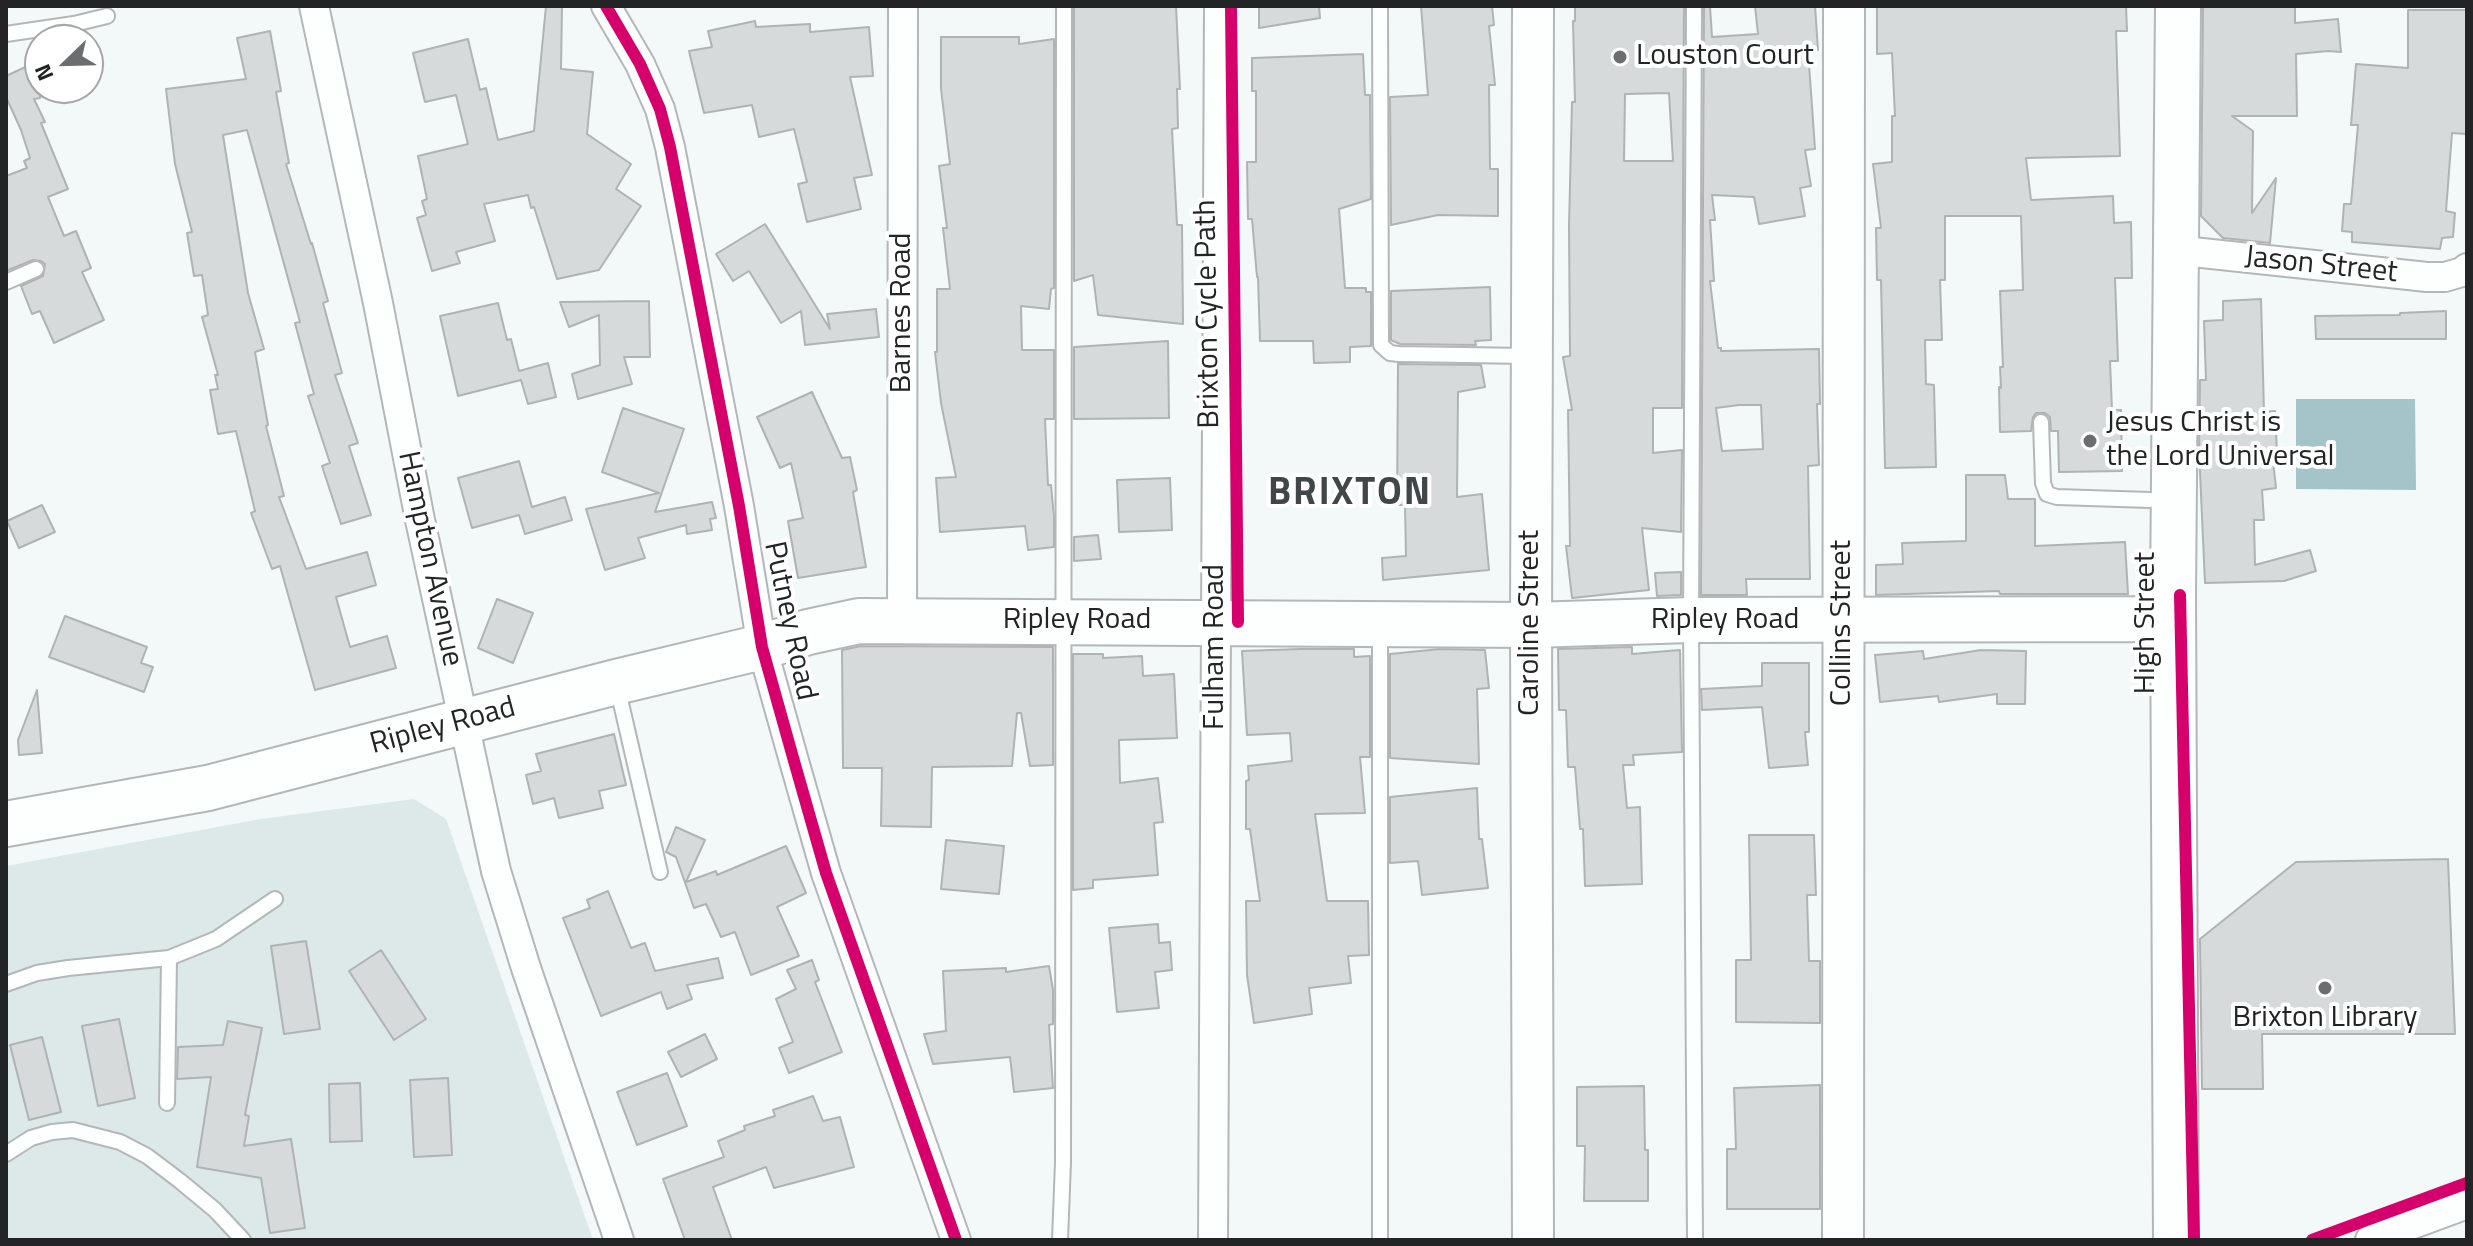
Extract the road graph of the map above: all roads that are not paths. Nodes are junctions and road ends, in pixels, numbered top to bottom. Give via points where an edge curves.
1 (314, 6) edge
2 (606, 6) edge
3 (903, 6) edge
4 (1064, 6) edge
5 (1219, 6) edge
6 (1380, 6) edge
7 (1533, 6) edge
8 (1694, 6) edge
9 (1844, 6) edge
10 (2150, 6) edge
11 (2178, 6) edge
12 (107, 16) dead end
13 (6, 34) edge
14 (2174, 250) junction
15 (2467, 268) edge
16 (36, 269) dead end
17 (6, 282) edge
18 (1532, 356) junction
19 (2041, 422) dead end
20 (2150, 500) junction
21 (2162, 619) junction
22 (902, 620) junction
23 (1691, 620) junction
24 (1065, 621) junction
25 (1843, 621) junction
26 (1216, 622) junction
27 (1380, 623) junction
28 (1531, 625) junction
29 (762, 647) junction
30 (616, 682) junction
31 (463, 722) junction
32 (6, 824) edge
33 (660, 872) dead end
34 (275, 899) dead end
35 (169, 958) junction
36 (6, 984) edge
37 (167, 1103) dead end
38 (6, 1154) edge
39 (2467, 1204) edge
40 (2412, 1233) edge
41 (243, 1240) edge
42 (619, 1240) edge
43 (956, 1240) edge
44 (1060, 1240) edge
45 (1213, 1240) edge
46 (1380, 1240) edge
47 (1533, 1240) edge
48 (1695, 1240) edge
49 (1843, 1240) edge
50 (2152, 1240) edge
51 (2176, 1240) edge
52 (2370, 1240) edge

1 - 31 street, Hampton Avenue
2 - 29 street, Putney Road via 640,64 670,147
3 - 22 street, Barnes Road
4 - 24 lane
5 - 26 street, Fulham Road
6 - 18 lane via 1381,345 1399,354
7 - 18 street, Caroline Street
8 - 23 lane
9 - 25 street, Collins Street
10 - 20 main road, High Street
11 - 14 main road, High Street
12 - 13 lane
14 - 15 street, Jason Street via 2427,277
14 - 21 main road, High Street
16 - 17 lane
18 - 28 street, Caroline Street
19 - 20 lane via 2047,494
20 - 21 main road, High Street
21 - 25 main road, Ripley Road
21 - 50 main road, High Street
21 - 51 main road, High Street
22 - 24 main road, Ripley Road
22 - 29 main road, Ripley Road via 846,624
23 - 25 main road, Ripley Road
23 - 28 main road, Ripley Road
23 - 48 lane
24 - 26 main road, Ripley Road
24 - 44 lane
25 - 49 street, Collins Street
26 - 27 main road, Ripley Road
26 - 45 street, Fulham Road
27 - 28 main road, Ripley Road
27 - 46 lane
28 - 47 street, Caroline Street
29 - 30 main road, Ripley Road
29 - 43 street, Putney Road via 826,873
30 - 31 main road, Ripley Road
30 - 33 lane
31 - 32 main road, Ripley Road via 208,788
31 - 42 street, Hampton Avenue via 496,871
34 - 35 lane via 216,939
35 - 36 lane via 68,968
35 - 37 lane
38 - 41 lane via 52,1132 73,1130 120,1142 180,1181
39 - 40 street
40 - 52 street

